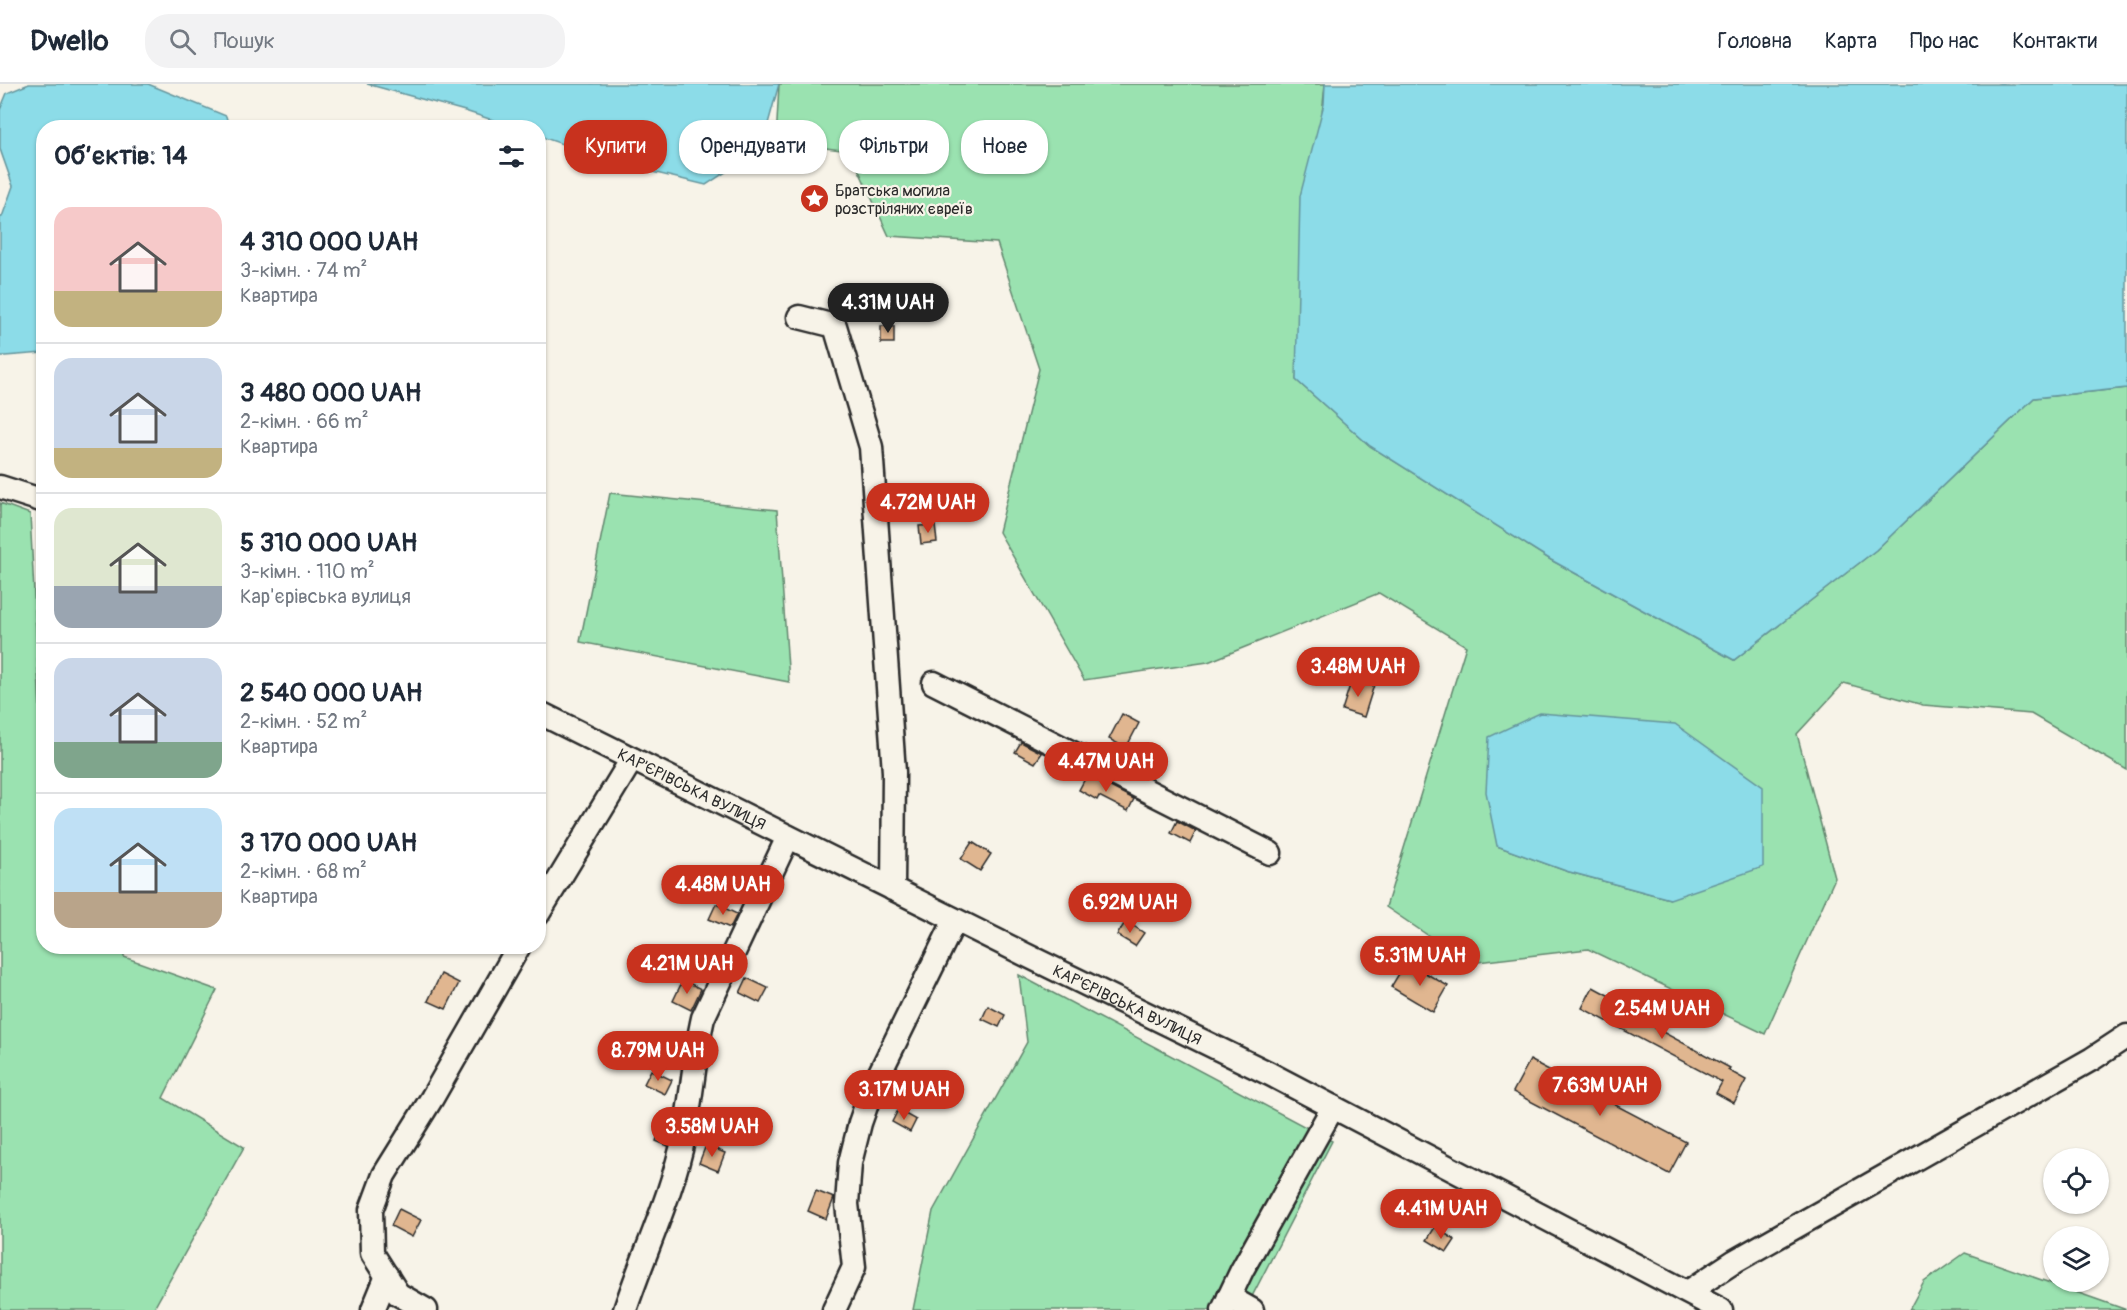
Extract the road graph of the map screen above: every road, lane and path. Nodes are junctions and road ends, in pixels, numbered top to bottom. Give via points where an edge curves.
1 (799, 316) dead end
2 (0, 487) edge
3 (36, 498) edge
4 (934, 683) dead end
5 (546, 716) edge
6 (632, 759) junction
7 (788, 837) junction
8 (1270, 853) dead end
9 (893, 889) junction
10 (546, 901) edge
11 (955, 920) junction
12 (514, 954) edge
13 (2127, 1036) edge
14 (1333, 1107) junction
15 (387, 1276) junction
16 (1688, 1292) junction
17 (1226, 1303) edge
18 (1716, 1308) edge
19 (373, 1310) edge
20 (426, 1310) edge
21 (625, 1310) edge
22 (834, 1310) edge
23 (1252, 1310) edge

1 - 9 street via 835,326 871,447 894,772
2 - 3 street
4 - 8 street
5 - 6 street, КАР'ЄРІВСЬКА ВУЛИЦЯ
6 - 7 street, КАР'ЄРІВСЬКА ВУЛИЦЯ
6 - 10 street
7 - 9 street, КАР'ЄРІВСЬКА ВУЛИЦЯ
7 - 21 street via 703,1018 684,1136 667,1197
9 - 11 street, КАР'ЄРІВСЬКА ВУЛИЦЯ
11 - 14 street, КАР'ЄРІВСЬКА ВУЛИЦЯ
11 - 22 street via 872,1089 860,1123 850,1162 847,1204 854,1267
12 - 15 street via 384,1175 371,1210 372,1252
13 - 16 street via 1735,1261
14 - 16 street, КАР'ЄРІВСЬКА ВУЛИЦЯ
14 - 17 street
15 - 19 street
15 - 20 street via 398,1294
16 - 18 street, КАР'ЄРІВСЬКА ВУЛИЦЯ
17 - 23 street

